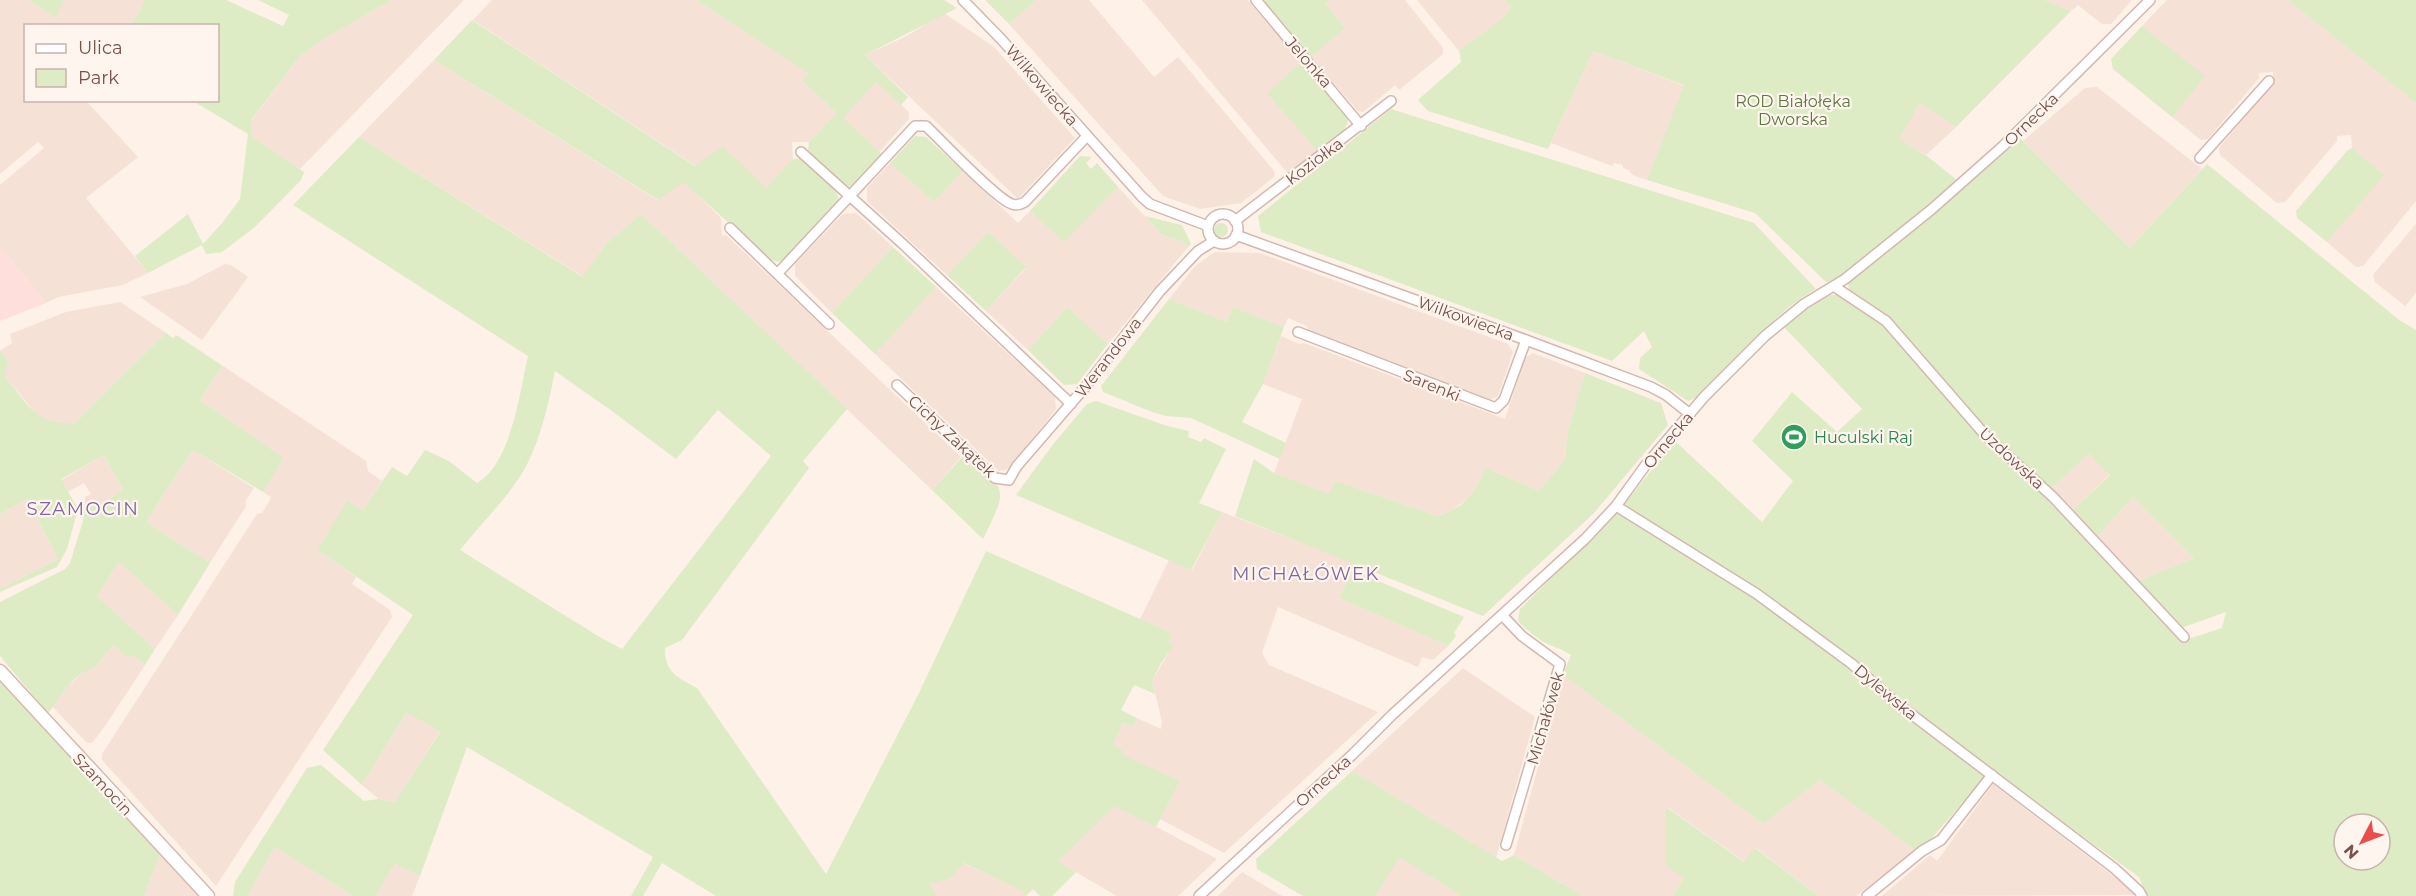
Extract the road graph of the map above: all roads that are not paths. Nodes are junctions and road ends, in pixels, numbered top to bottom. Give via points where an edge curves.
1 (963, 0) edge
2 (1256, 0) edge
3 (2150, 0) edge
4 (2269, 81) dead end
5 (1391, 101) dead end
6 (1361, 126) junction
7 (1087, 136) junction
8 (801, 152) dead end
9 (2200, 158) dead end
10 (849, 197) junction
11 (1235, 221) junction
12 (1208, 226) junction
13 (730, 228) dead end
14 (1236, 236) junction
15 (1214, 241) junction
16 (778, 273) junction
17 (1835, 287) junction
18 (829, 324) dead end
19 (1298, 332) dead end
20 (1527, 340) junction
21 (897, 385) dead end
22 (1071, 404) junction
23 (1690, 414) junction
24 (1009, 480) joint
25 (1616, 506) junction
26 (1502, 615) junction
27 (2184, 637) dead end
28 (0, 671) edge
29 (1992, 775) junction
30 (1506, 845) dead end
31 (208, 896) edge
32 (1200, 896) edge
33 (1867, 896) edge
34 (2142, 896) edge

1 - 7 street, Wilkowiecka
2 - 6 street, Jelonka
3 - 17 street, Ornecka via 2003,146
4 - 9 street
5 - 6 street, Koziołka
6 - 11 street, Koziołka
7 - 10 street via 1018,205 1010,204 996,192 926,126 915,126
7 - 12 street, Wilkowiecka via 1150,204
8 - 10 street
10 - 16 street
10 - 22 street
11 - 12 street via 1228,215 1219,215
11 - 14 street
12 - 15 street
13 - 16 street
14 - 15 street via 1224,244
14 - 20 street, Wilkowiecka
15 - 22 street, Werandowa via 1198,251 1160,291
16 - 18 street
17 - 23 street, Ornecka via 1814,297 1765,336
17 - 27 street, Uzdowska via 1886,321 1986,436 2053,497
19 - 20 street, Sarenki via 1496,408 1504,400
20 - 23 street, Wilkowiecka via 1651,387
21 - 24 street, Cichy Zakątek via 995,478
22 - 24 street, Werandowa
23 - 25 street, Ornecka
25 - 26 street, Ornecka
25 - 29 street, Dylewska via 1757,594
26 - 30 street, Michałówek via 1526,640 1560,664
26 - 32 street, Ornecka
28 - 31 street, Szamocin
29 - 33 street via 1941,840
29 - 34 street, Dylewska via 2115,868

